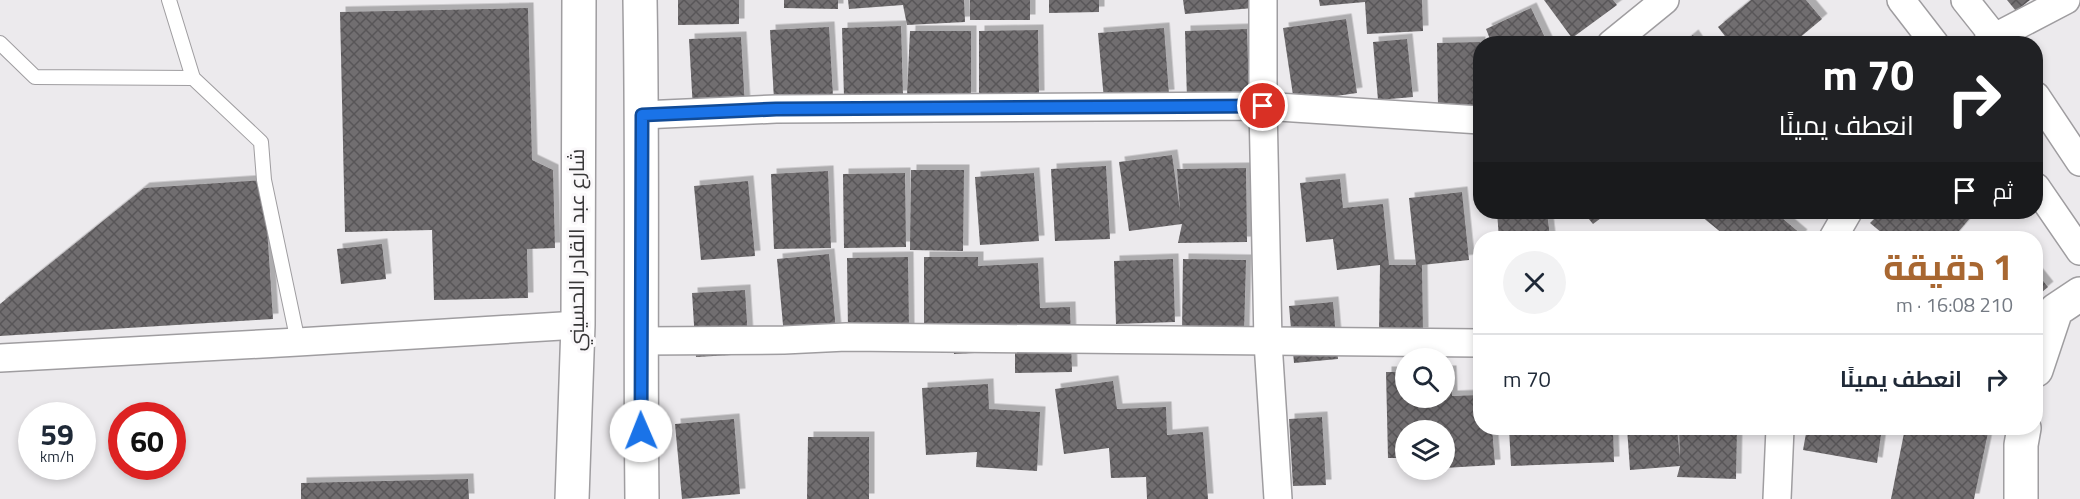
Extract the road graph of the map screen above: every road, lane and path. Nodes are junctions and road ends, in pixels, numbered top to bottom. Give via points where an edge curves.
1 (169, 0) edge
2 (579, 0) edge
3 (640, 0) edge
4 (1263, 0) edge
5 (1665, 0) edge
6 (1901, 0) edge
7 (1965, 0) edge
8 (2066, 0) edge
9 (1621, 36) edge
10 (1929, 36) edge
11 (1990, 36) edge
12 (2003, 36) edge
13 (0, 43) edge
14 (192, 78) junction
15 (1263, 106) junction
16 (2043, 106) edge
17 (642, 115) junction
18 (1473, 120) edge
19 (2080, 162) edge
20 (2043, 197) edge
21 (2080, 251) edge
22 (2080, 294) edge
23 (578, 325) junction
24 (640, 341) junction
25 (298, 342) junction
26 (1268, 342) junction
27 (1473, 343) edge
28 (2043, 349) edge
29 (0, 358) edge
30 (1780, 435) edge
31 (2023, 435) edge
32 (572, 499) edge
33 (642, 499) edge
34 (1278, 499) edge
35 (1777, 499) edge
36 (2020, 499) edge

1 - 14 lane
2 - 23 main road, شارع عبد القادر الحسيني
3 - 17 main road
4 - 15 street
5 - 9 street
6 - 10 street
7 - 11 street
8 - 12 street
13 - 14 lane via 35,76
14 - 25 lane via 261,141 264,180
15 - 17 street via 776,109
15 - 18 street
15 - 26 street
16 - 19 street
17 - 24 main road
20 - 21 street
22 - 28 main road via 2056,310
23 - 25 street
23 - 32 main road, شارع عبد القادر الحسيني
24 - 26 street via 858,337
24 - 33 main road
25 - 29 street
26 - 27 street
26 - 34 street
30 - 35 street
31 - 36 main road

